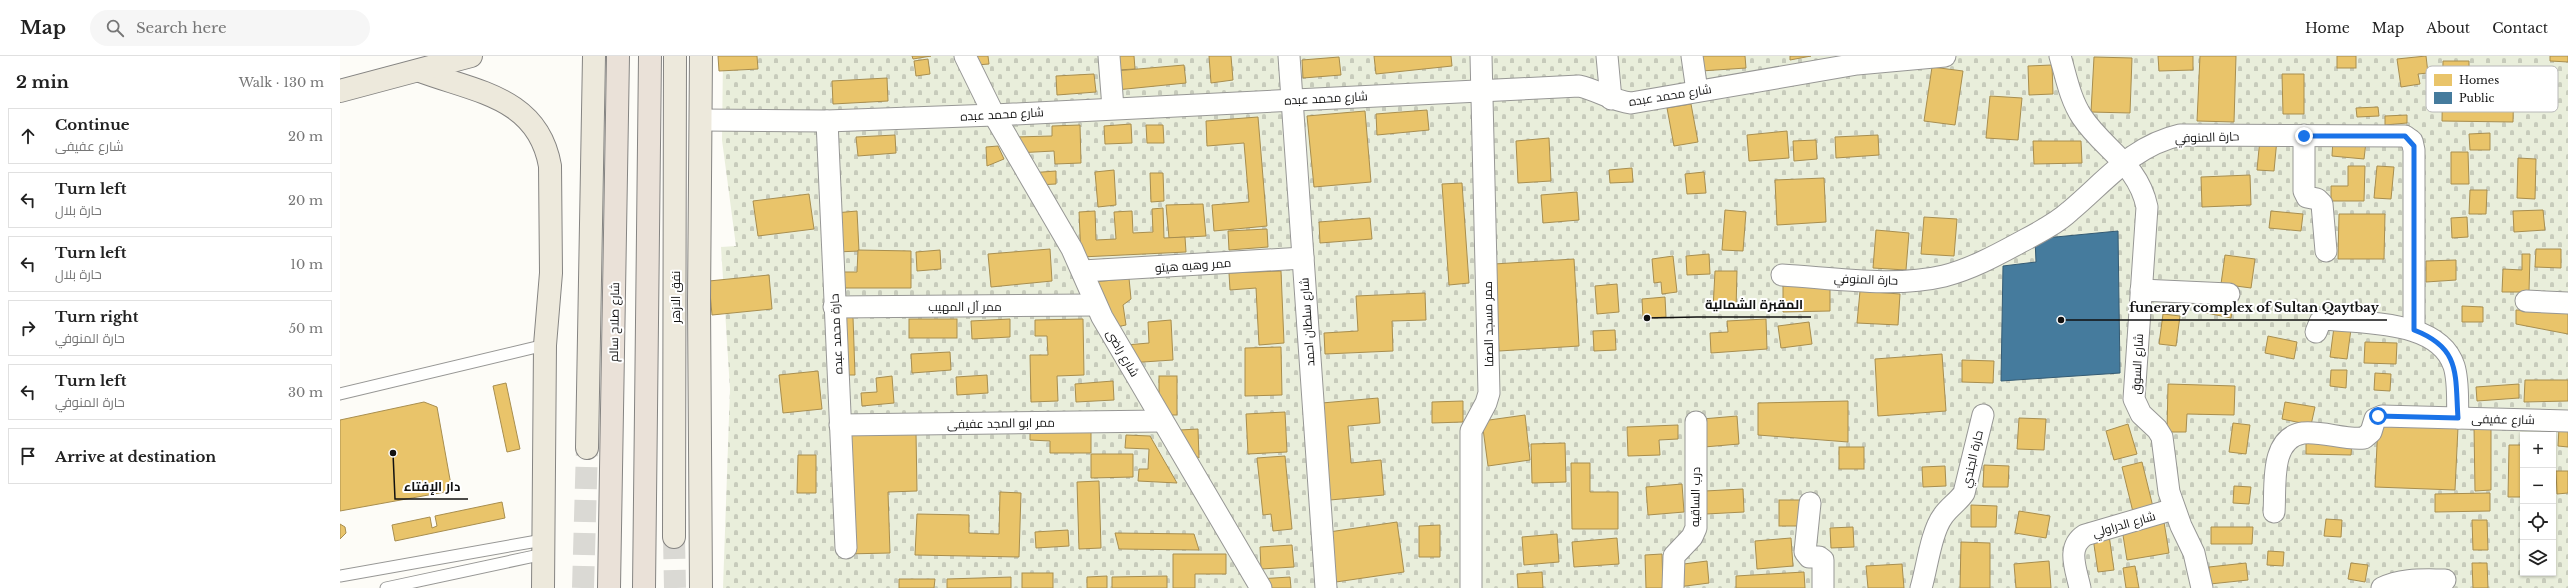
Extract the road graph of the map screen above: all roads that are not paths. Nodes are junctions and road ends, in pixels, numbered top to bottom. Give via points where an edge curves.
1 (471, 56) edge
2 (594, 56) edge
3 (618, 56) edge
4 (650, 56) edge
5 (675, 56) edge
6 (701, 56) edge
7 (965, 56) edge
8 (1109, 56) edge
9 (1289, 56) edge
10 (1481, 56) edge
11 (1607, 56) edge
12 (1692, 56) edge
13 (1945, 56) edge
14 (2060, 56) edge
15 (420, 71) junction
16 (340, 91) edge
17 (1697, 91) junction
18 (1483, 92) junction
19 (1611, 98) junction
20 (1292, 100) junction
21 (1113, 108) junction
22 (994, 115) junction
23 (700, 120) junction
24 (827, 121) junction
25 (2304, 136) junction
26 (2124, 161) junction
27 (2326, 251) dead end
28 (1303, 258) junction
29 (1083, 272) junction
30 (1782, 275) dead end
31 (2141, 290) junction
32 (2229, 294) dead end
33 (2526, 302) dead end
34 (2568, 303) edge
35 (1096, 306) junction
36 (834, 307) junction
37 (2414, 330) junction
38 (2316, 332) dead end
39 (545, 346) junction
40 (340, 394) edge
41 (1983, 415) dead end
42 (2458, 418) junction
43 (1162, 421) junction
44 (2568, 421) edge
45 (1696, 422) dead end
46 (840, 425) junction
47 (587, 448) tunnel mouth
48 (1810, 503) dead end
49 (2174, 509) junction
50 (2274, 512) dead end
51 (674, 537) tunnel mouth
52 (544, 548) junction
53 (846, 548) dead end
54 (446, 558) junction
55 (449, 575) junction
56 (340, 576) edge
57 (2445, 580) dead end
58 (408, 586) edge
59 (389, 588) edge
60 (543, 588) edge
61 (609, 588) edge
62 (644, 588) edge
63 (701, 588) edge
64 (1261, 588) edge
65 (1326, 588) edge
66 (1471, 588) edge
67 (1673, 588) edge
68 (1823, 588) edge
69 (1921, 588) edge
70 (2080, 588) edge
71 (2202, 588) edge
72 (2382, 588) edge

1 - 15 main road
2 - 47 main road
3 - 61 highway, شارع صلاح سالم
4 - 62 highway
5 - 51 main road, نفق الازهر
6 - 23 main road
7 - 22 street, شارع راضى
8 - 21 street
9 - 20 street, شارع سلطان احمد
10 - 18 street, ممر مسجد الصفا
11 - 19 street
12 - 17 street
13 - 17 street, شارع محمد عبده via 1857,64
14 - 26 street, شارع السوق via 2074,101 2082,117
15 - 16 main road
15 - 39 main road via 482,93 515,108 528,118 543,140 550,174 550,296
17 - 19 street, شارع محمد عبده via 1631,103
18 - 19 street, شارع محمد عبده via 1579,86
18 - 20 street, شارع محمد عبده
18 - 66 street, ممر مسجد الصفا via 1489,393 1471,431
20 - 21 street, شارع محمد عبده
20 - 28 street, شارع سلطان احمد
21 - 22 street, شارع محمد عبده
22 - 24 street, شارع محمد عبده
22 - 29 street, شارع راضى
23 - 24 street, شارع محمد عبده
23 - 63 main road
24 - 36 street, حارة محمد عبده
25 - 26 street, حارة المنوفي via 2180,135 2152,144
25 - 27 street via 2304,191 2307,197 2317,199 2322,204
25 - 37 street, حارة المنوفي via 2405,136 2412,141
26 - 30 street, حارة المنوفي via 2069,212 1986,261 1944,276 1890,282
26 - 31 street, شارع السوق via 2144,190 2147,207
28 - 29 street, ممر وهبه هيتو
28 - 65 street, شارع سلطان احمد
29 - 35 street, شارع راضى
31 - 32 street
31 - 49 street, شارع السوق via 2134,399 2141,414 2162,437
33 - 34 street
35 - 36 street, ممر آل المهيب
35 - 43 street, شارع راضى
36 - 46 street, حارة محمد عبده
37 - 38 street via 2327,319 2320,322
37 - 42 street via 2431,337 2446,350 2454,367
39 - 40 lane
39 - 52 main road
41 - 69 street, حارة الجندي via 1964,493 1938,524
42 - 44 street, شارع عفيفى
42 - 50 street, شارع عفيفى via 2378,416 2371,432 2364,438 2303,433 2291,437 2278,453
43 - 46 street, ممر ابو المجد عفيفى
43 - 64 street, شارع راضى
45 - 67 street, درب الساقيه via 1696,528 1692,537 1674,556
46 - 53 street, حارة محمد عبده
48 - 68 street via 1804,552 1809,557 1819,557 1823,560
49 - 70 street, شارع الدراولي via 2085,535 2079,539 2073,554
49 - 71 street, شارع السوق via 2194,553
52 - 54 lane
52 - 55 lane
52 - 60 main road
54 - 55 lane
54 - 56 lane
55 - 58 lane
57 - 72 street via 2408,580
58 - 59 lane

